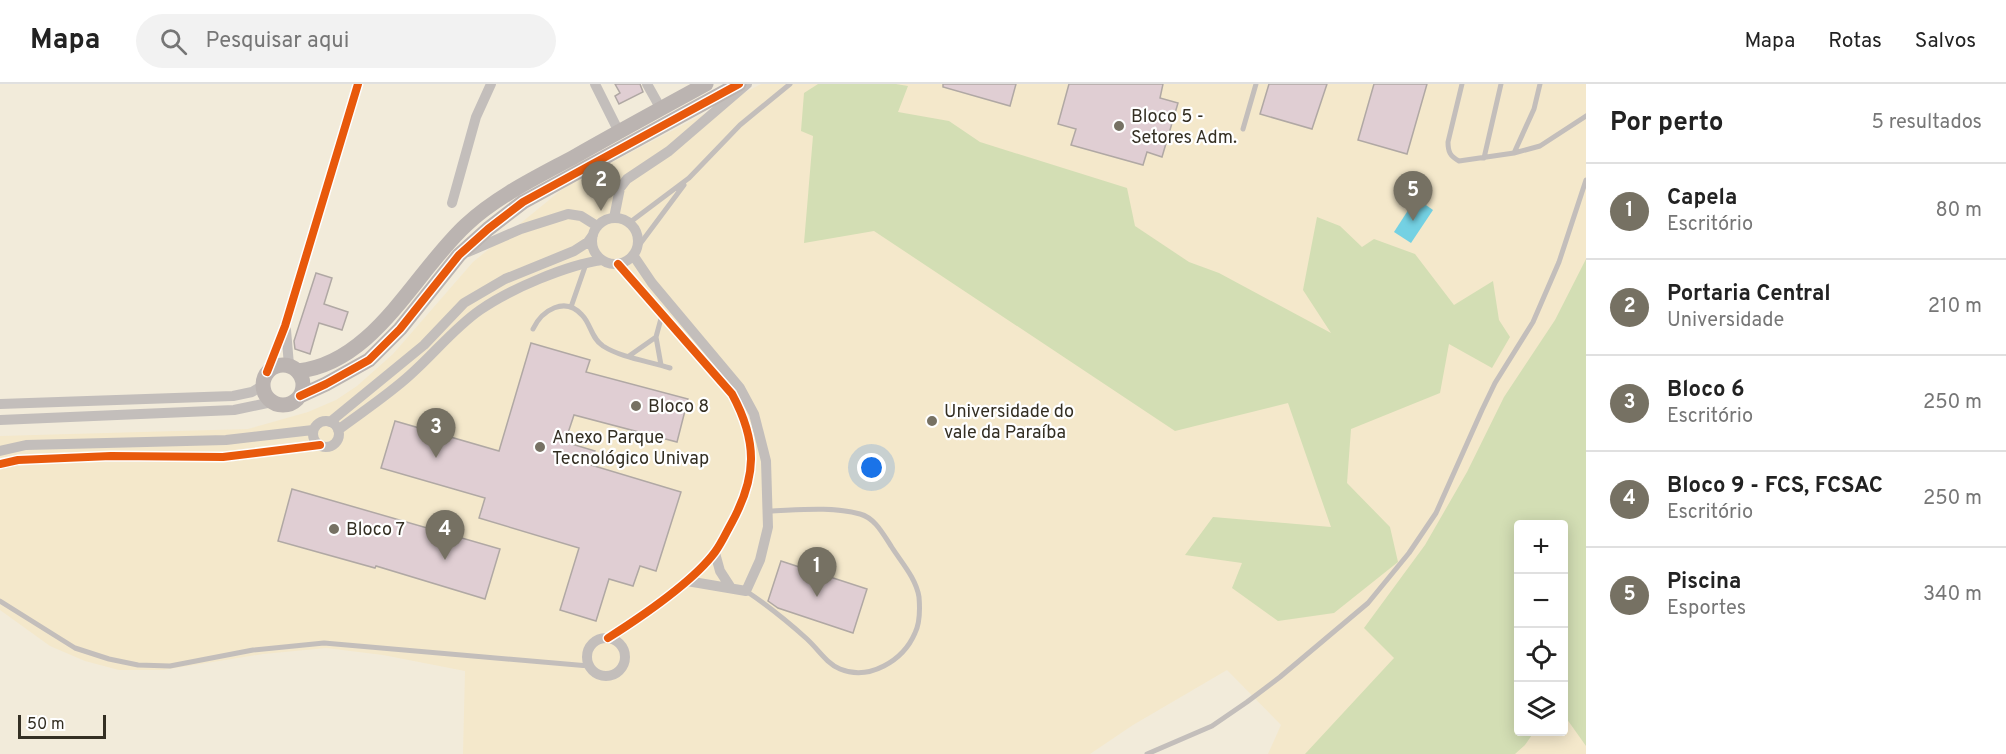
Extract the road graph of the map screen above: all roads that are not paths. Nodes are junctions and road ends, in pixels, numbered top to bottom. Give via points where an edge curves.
1 (358, 84) edge
2 (491, 84) edge
3 (595, 84) edge
4 (647, 84) edge
5 (706, 84) edge
6 (739, 84) edge
7 (747, 84) edge
8 (790, 84) edge
9 (1256, 84) edge
10 (1462, 84) edge
11 (1501, 84) edge
12 (1540, 84) edge
13 (661, 109) junction
14 (1586, 116) edge
15 (1243, 129) dead end
16 (619, 132) junction
17 (1514, 153) junction
18 (1484, 158) junction
19 (689, 178) junction
20 (1586, 180) edge
21 (519, 195) junction
22 (452, 203) dead end
23 (614, 218) junction
24 (629, 223) junction
25 (595, 231) junction
26 (635, 251) junction
27 (459, 255) junction
28 (602, 260) junction
29 (586, 263) junction
30 (618, 264) junction
31 (571, 307) junction
32 (663, 314) junction
33 (285, 326) junction
34 (533, 329) dead end
35 (656, 337) junction
36 (629, 356) junction
37 (661, 365) junction
38 (293, 368) junction
39 (670, 368) dead end
40 (265, 379) junction
41 (300, 396) junction
42 (272, 402) junction
43 (0, 404) edge
44 (0, 420) edge
45 (334, 426) junction
46 (313, 430) junction
47 (320, 445) junction
48 (0, 451) edge
49 (0, 464) edge
50 (769, 512) junction
51 (715, 553) junction
52 (687, 581) junction
53 (731, 588) junction
54 (746, 591) junction
55 (0, 601) edge
56 (628, 625) junction
57 (608, 638) junction
58 (623, 648) junction
59 (589, 666) junction
60 (1147, 754) edge

1 - 33 street
2 - 22 street via 476,117
3 - 16 street
4 - 13 street
5 - 13 street
6 - 21 street
7 - 23 street via 669,151 627,179 620,188
8 - 19 lane via 740,125
9 - 15 lane
10 - 18 lane via 1448,150 1459,160
11 - 18 lane
12 - 17 lane via 1534,109
13 - 16 street
14 - 17 lane via 1540,146
16 - 21 street
17 - 18 lane
19 - 24 lane
19 - 26 lane
20 - 60 lane via 1533,322 1495,383 1436,513 1409,552 1368,603 1280,677 1212,726
21 - 27 street
21 - 38 street via 467,224 436,255 374,333 350,352 309,370
23 - 24 street
23 - 25 street
24 - 26 street via 637,235
25 - 27 street via 581,216 568,214
25 - 28 street via 593,249
25 - 45 street via 588,242 574,251 505,279 464,303 424,345
26 - 30 street
26 - 50 street via 652,283 748,400 766,461
27 - 41 street via 400,329 369,360
28 - 29 street
28 - 30 street
29 - 31 lane
29 - 45 street via 527,285 480,310 408,377
30 - 32 street
31 - 34 lane via 550,309
31 - 36 lane via 582,315 600,344
32 - 35 lane
32 - 51 street via 732,394 744,419 751,476 744,502
33 - 38 street
33 - 40 street
35 - 36 lane
35 - 37 lane
36 - 37 lane
37 - 39 lane
38 - 40 street via 277,365
38 - 41 street via 303,384
40 - 42 street via 267,398
40 - 43 street via 252,392 233,396
41 - 42 street via 284,405
42 - 44 street via 234,410
45 - 46 street via 322,422
45 - 47 street via 337,438 332,444
46 - 47 street
46 - 48 street via 226,440 26,445
47 - 49 street via 223,457 111,456
50 - 54 street via 765,542
50 - 54 lane via 838,511 861,514 871,520 915,584 919,607 915,633 887,664 854,673 830,664 808,640
51 - 52 street
51 - 53 street
52 - 53 street
52 - 56 street
53 - 54 street
55 - 59 lane via 75,648 138,664 170,666 254,650 324,643
56 - 57 street
56 - 58 street
57 - 58 street
57 - 59 street via 596,640 588,649
58 - 59 street via 625,661 618,672 599,675

